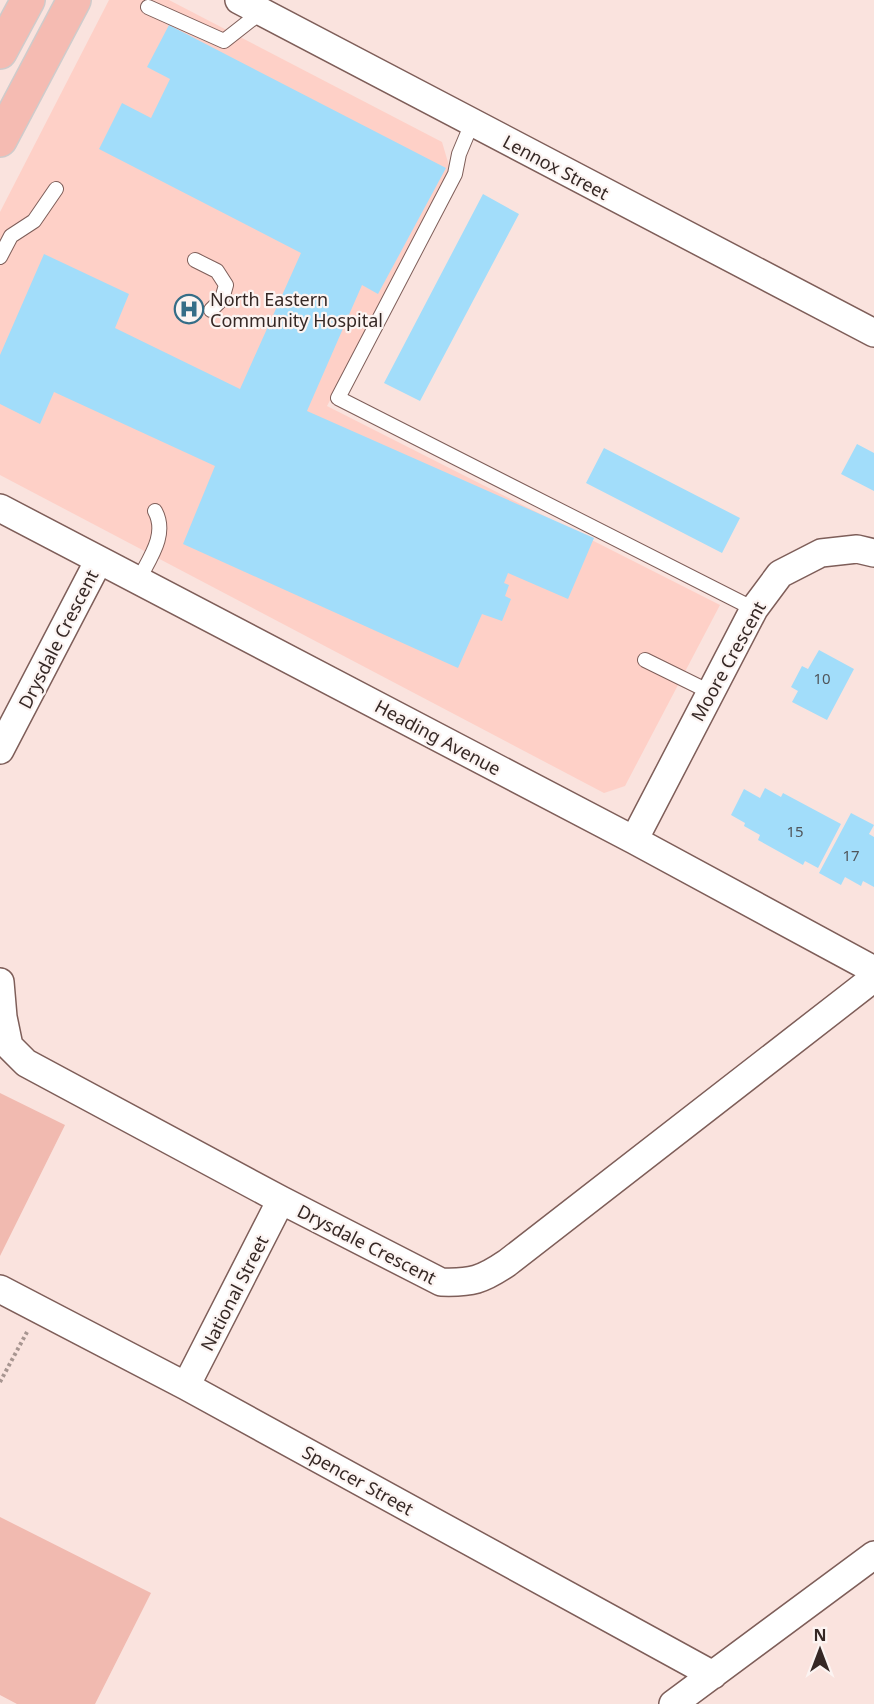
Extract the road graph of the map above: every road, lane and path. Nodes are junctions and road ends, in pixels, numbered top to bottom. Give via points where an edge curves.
1 (28, 0) edge
2 (74, 0) edge
3 (250, 6) edge
4 (148, 7) dead end
5 (0, 52) edge
6 (472, 123) junction
7 (0, 140) edge
8 (56, 189) dead end
9 (0, 256) edge
10 (195, 261) dead end
11 (211, 310) dead end
12 (874, 333) edge
13 (0, 508) edge
14 (155, 511) dead end
15 (874, 554) edge
16 (99, 560) junction
17 (138, 581) junction
18 (754, 609) junction
19 (645, 660) dead end
20 (710, 692) junction
21 (0, 750) edge
22 (634, 840) junction
23 (874, 970) edge
24 (874, 978) edge
25 (0, 982) edge
26 (281, 1200) junction
27 (0, 1290) edge
28 (39, 1310) junction
29 (0, 1382) edge
30 (186, 1386) junction
31 (874, 1555) edge
32 (713, 1675) junction
33 (673, 1704) edge

1 - 5 main road
2 - 7 main road
3 - 4 lane via 224,41
3 - 6 street, Lennox Street
6 - 12 street, Lennox Street
6 - 18 lane via 455,174 338,398
8 - 9 lane via 40,214 11,236
10 - 11 lane via 217,271 226,285 222,299
13 - 16 street, Heading Avenue
14 - 17 lane via 161,522 160,536
15 - 18 street, Moore Crescent via 857,549 821,553 780,574
16 - 17 street, Heading Avenue
16 - 21 street, Drysdale Crescent
17 - 22 street, Heading Avenue
18 - 20 street, Moore Crescent
19 - 20 lane
20 - 22 street, Moore Crescent
22 - 23 street, Heading Avenue
24 - 26 street, Drysdale Crescent via 487,1277 469,1283 441,1282
25 - 26 street, Drysdale Crescent via 9,1046 26,1063
26 - 30 street, National Street
27 - 28 street, Spencer Street
28 - 29 path
28 - 30 street, Spencer Street
30 - 32 street, Spencer Street
31 - 32 street
32 - 33 street

